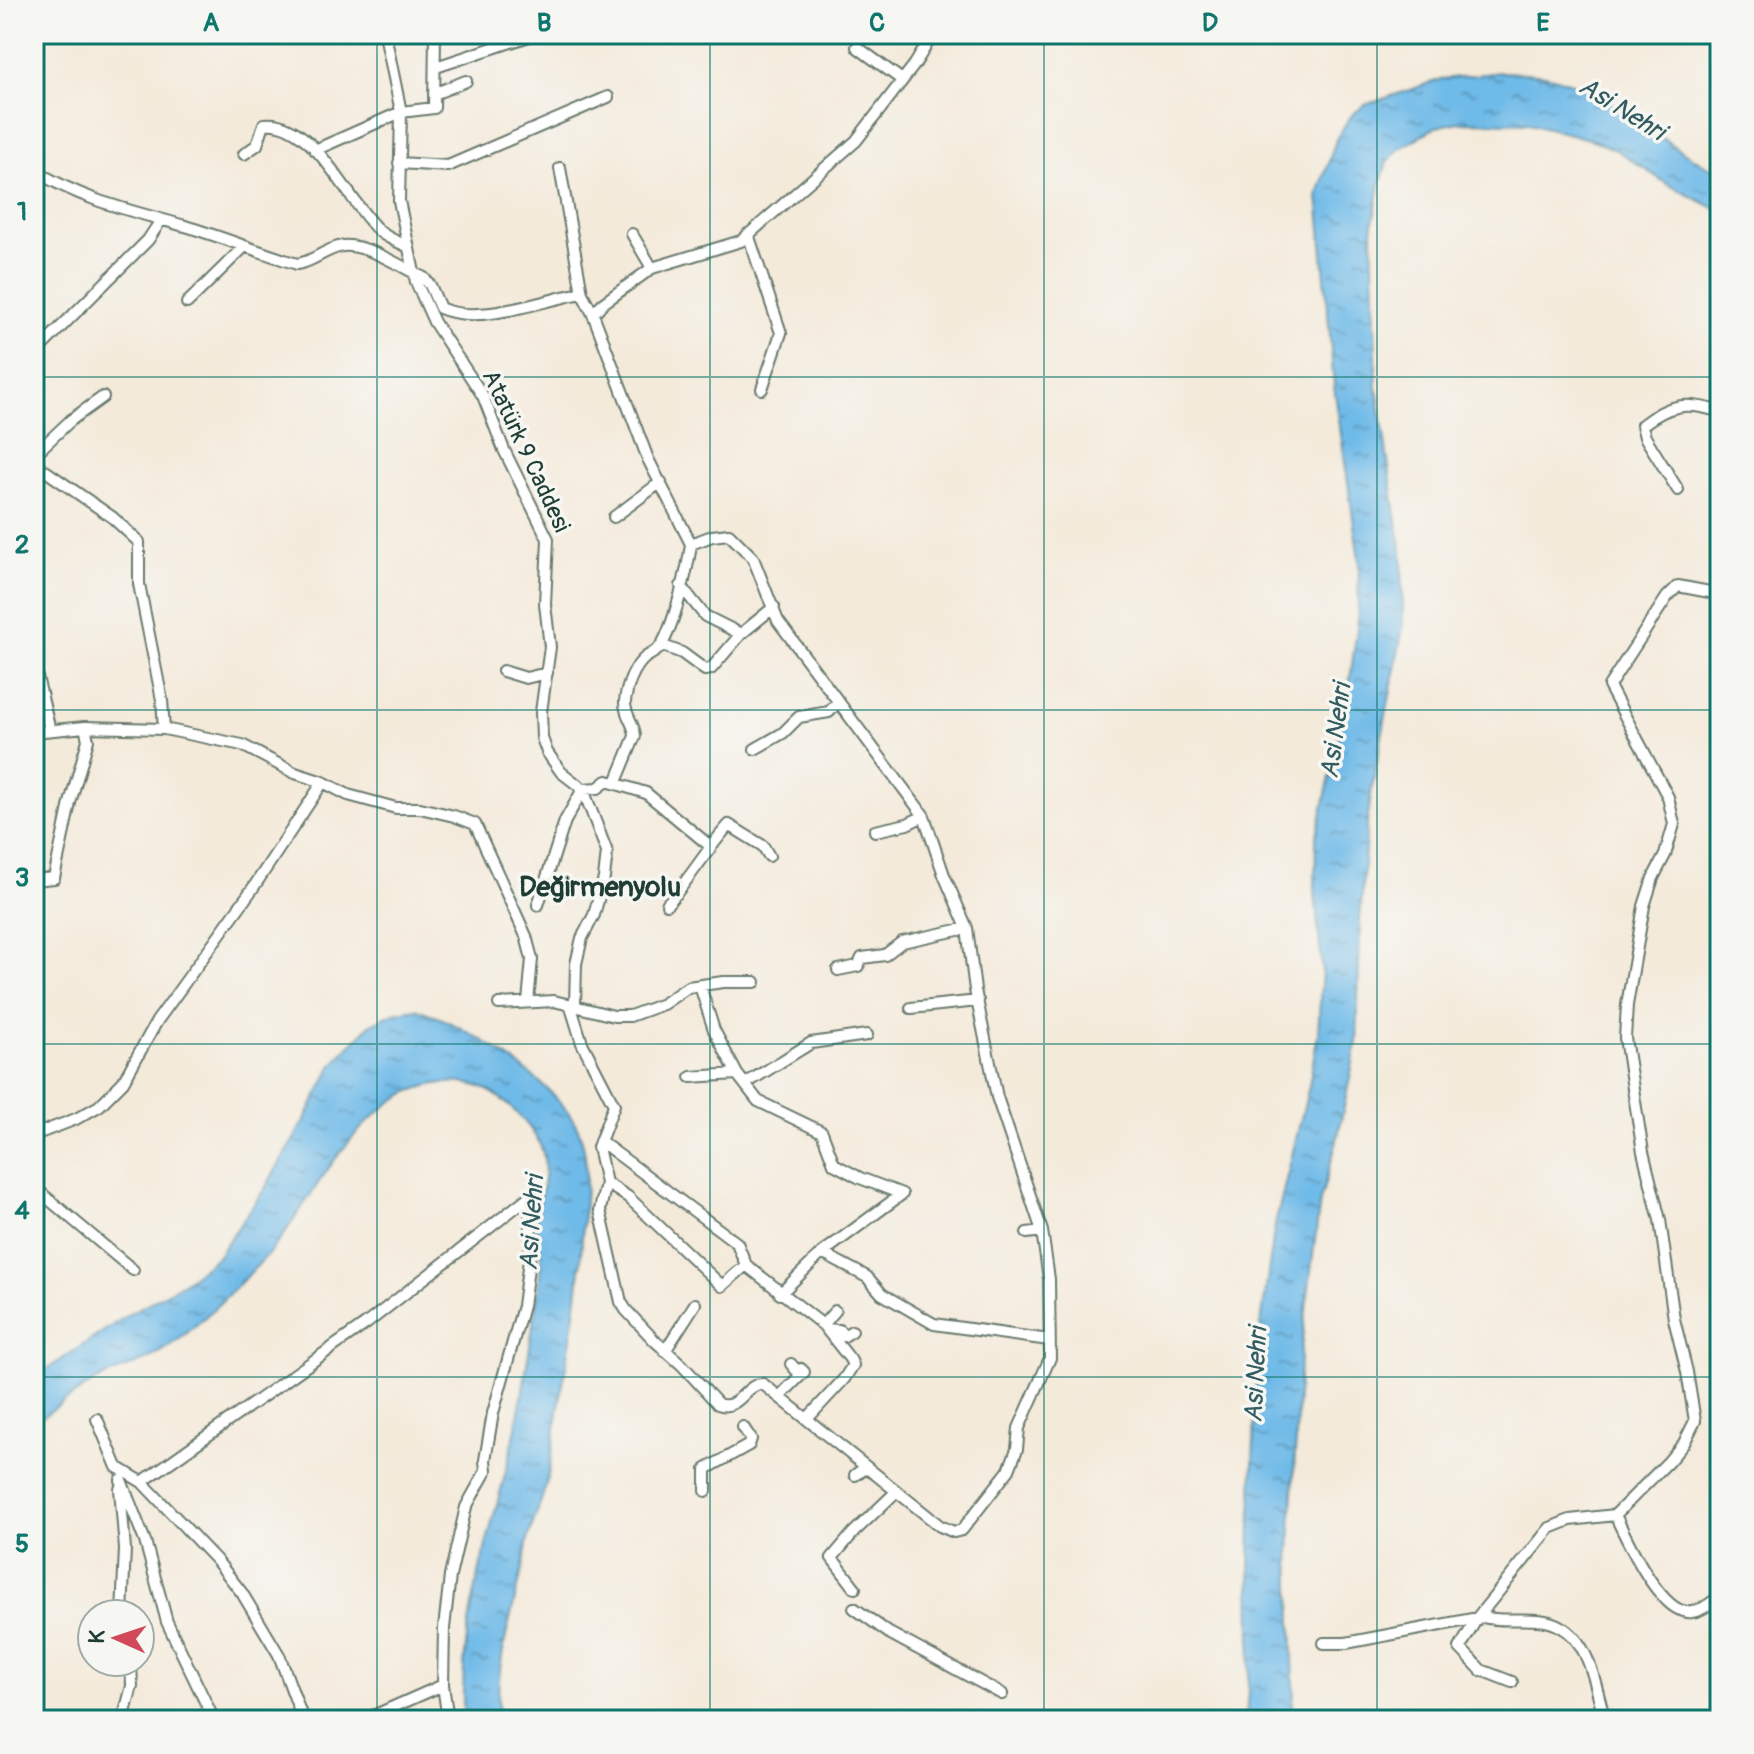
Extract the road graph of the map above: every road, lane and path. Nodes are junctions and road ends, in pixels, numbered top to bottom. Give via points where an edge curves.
1 (385, 34) edge
2 (435, 34) edge
3 (535, 34) edge
4 (931, 35) edge
5 (857, 47) dead end
6 (436, 67) junction
7 (902, 80) junction
8 (466, 81) dead end
9 (434, 94) junction
10 (608, 97) dead end
11 (401, 112) junction
12 (315, 150) junction
13 (244, 154) dead end
14 (399, 163) junction
15 (560, 168) dead end
16 (34, 170) edge
17 (161, 220) junction
18 (632, 234) dead end
19 (748, 234) junction
20 (407, 246) junction
21 (244, 247) junction
22 (652, 268) junction
23 (413, 272) junction
24 (582, 293) junction
25 (187, 303) dead end
26 (593, 314) junction
27 (34, 354) edge
28 (762, 389) dead end
29 (103, 397) dead end
30 (1720, 412) edge
31 (34, 455) edge
32 (34, 463) edge
33 (661, 482) junction
34 (1678, 490) dead end
35 (614, 517) dead end
36 (691, 544) junction
37 (681, 586) junction
38 (1720, 594) edge
39 (774, 607) junction
40 (741, 634) junction
41 (661, 645) junction
42 (503, 671) dead end
43 (36, 673) dead end
44 (547, 673) junction
45 (837, 703) junction
46 (85, 727) junction
47 (164, 729) junction
48 (50, 730) junction
49 (34, 732) edge
50 (755, 749) dead end
51 (323, 782) junction
52 (616, 782) junction
53 (583, 789) junction
54 (924, 816) junction
55 (875, 831) dead end
56 (710, 846) junction
57 (769, 856) dead end
58 (34, 880) edge
59 (667, 904) dead end
60 (538, 905) dead end
61 (967, 928) junction
62 (838, 970) dead end
63 (755, 982) dead end
64 (700, 986) junction
65 (978, 1001) junction
66 (528, 1002) junction
67 (499, 1004) dead end
68 (572, 1004) junction
69 (911, 1008) dead end
70 (867, 1035) dead end
71 (737, 1074) junction
72 (691, 1077) dead end
73 (745, 1084) junction
74 (34, 1135) edge
75 (600, 1141) junction
76 (606, 1183) junction
77 (34, 1187) edge
78 (1042, 1231) junction
79 (1027, 1233) dead end
80 (822, 1253) junction
81 (746, 1265) junction
82 (133, 1270) dead end
83 (780, 1294) junction
84 (695, 1304) dead end
85 (835, 1311) dead end
86 (824, 1327) junction
87 (852, 1331) dead end
88 (1049, 1340) junction
89 (665, 1351) junction
90 (791, 1364) dead end
91 (779, 1397) junction
92 (97, 1419) dead end
93 (807, 1419) junction
94 (743, 1427) dead end
95 (866, 1467) junction
96 (855, 1475) dead end
97 (124, 1478) junction
98 (142, 1482) junction
99 (706, 1491) dead end
100 (896, 1492) junction
101 (1615, 1515) junction
102 (855, 1588) dead end
103 (1720, 1596) edge
104 (123, 1598) edge
105 (854, 1608) dead end
106 (1477, 1618) junction
107 (1324, 1643) dead end
108 (132, 1678) edge
109 (1512, 1682) dead end
110 (443, 1685) junction
111 (1002, 1694) dead end
112 (123, 1720) edge
113 (214, 1720) edge
114 (303, 1720) edge
115 (364, 1720) edge
116 (448, 1720) edge
117 (1605, 1720) edge

1 - 11 street, Atatürk 9 Caddesi
2 - 6 street
3 - 6 street
4 - 7 street
5 - 7 street
6 - 9 street
7 - 19 street via 856,141
8 - 9 street
9 - 11 street via 434,108
10 - 14 street via 448,166
11 - 12 street
11 - 14 street, Atatürk 9 Caddesi
12 - 13 street via 276,122 264,124 257,145
12 - 20 street via 381,233
14 - 20 street, Atatürk 9 Caddesi
15 - 24 street
16 - 17 street via 108,206
17 - 21 street
17 - 27 street via 148,240
18 - 22 street
19 - 22 street via 741,241
19 - 28 street via 781,333
20 - 23 street, Atatürk 9 Caddesi
21 - 23 street via 297,264 354,246
21 - 25 street
22 - 26 street
23 - 24 street via 424,278 440,308 449,312 474,314
23 - 44 street, Atatürk 9 Caddesi via 434,322 483,396 548,539
24 - 26 street
26 - 33 street
29 - 31 street
30 - 34 street via 1683,406 1662,410 1642,425
32 - 47 street via 139,542 139,584
33 - 35 street
33 - 36 street
36 - 37 street
36 - 39 street via 729,534 753,558
37 - 40 street via 705,616
37 - 41 street
38 - 101 street via 1678,586 1609,686 1668,797 1674,824 1644,906 1625,1038 1695,1421 1668,1462
39 - 40 street
39 - 45 street via 778,621
40 - 41 street via 705,670
41 - 52 street via 633,674 625,705 635,736
42 - 44 street via 526,678
43 - 48 street
44 - 53 street, Atatürk 9 Caddesi via 541,720 544,745 561,772
45 - 50 street via 829,712 799,717
45 - 54 street
46 - 47 street
46 - 48 street
46 - 58 street via 88,740 54,878
47 - 51 street via 242,745
48 - 49 street
51 - 66 street via 348,795 396,808 432,810 475,824 526,936 532,959
51 - 74 street via 157,1021 123,1082 99,1106
52 - 53 street
52 - 56 street via 646,793
53 - 60 street via 565,821
53 - 68 street via 607,852 594,915 576,964
54 - 55 street
54 - 61 street
56 - 57 street via 731,825
56 - 59 street
61 - 62 street via 902,942 885,955 862,958 858,966
61 - 65 street
63 - 64 street
64 - 68 street via 630,1016
64 - 71 street via 714,1030
65 - 69 street
65 - 78 street via 997,1097
66 - 67 street
66 - 68 street
68 - 75 street via 582,1043 614,1105
70 - 73 street via 811,1043
71 - 72 street
71 - 73 street
73 - 80 street via 758,1101 822,1132 834,1164 902,1194
75 - 76 street
75 - 81 street via 737,1243
76 - 81 street via 628,1197 722,1286
76 - 89 street via 600,1210 621,1302
77 - 82 street
78 - 79 street
78 - 88 street
80 - 83 street
80 - 88 street via 934,1324
81 - 83 street
83 - 86 street
84 - 89 street
85 - 86 street
86 - 87 street via 844,1336
86 - 93 street via 853,1365
88 - 100 street via 1050,1358 1019,1428 1009,1470 962,1530 940,1526
89 - 91 street via 722,1406 736,1403 758,1383
90 - 91 street via 804,1372
91 - 93 street
92 - 97 street
93 - 95 street
94 - 99 street via 749,1445 706,1469
95 - 96 street
95 - 100 street
97 - 98 street
97 - 104 street
97 - 113 street via 167,1622
98 - 110 street via 367,1323 530,1196 531,1245 523,1306 493,1413 486,1471 466,1507 450,1576
98 - 114 street via 242,1593 279,1655
100 - 102 street via 832,1558
101 - 103 street via 1668,1603 1693,1612
101 - 106 street via 1550,1528
105 - 111 street via 889,1633
106 - 107 street
106 - 109 street via 1460,1648 1481,1670
106 - 117 street via 1540,1619 1568,1629 1585,1652
108 - 112 street
110 - 115 street
110 - 116 street

